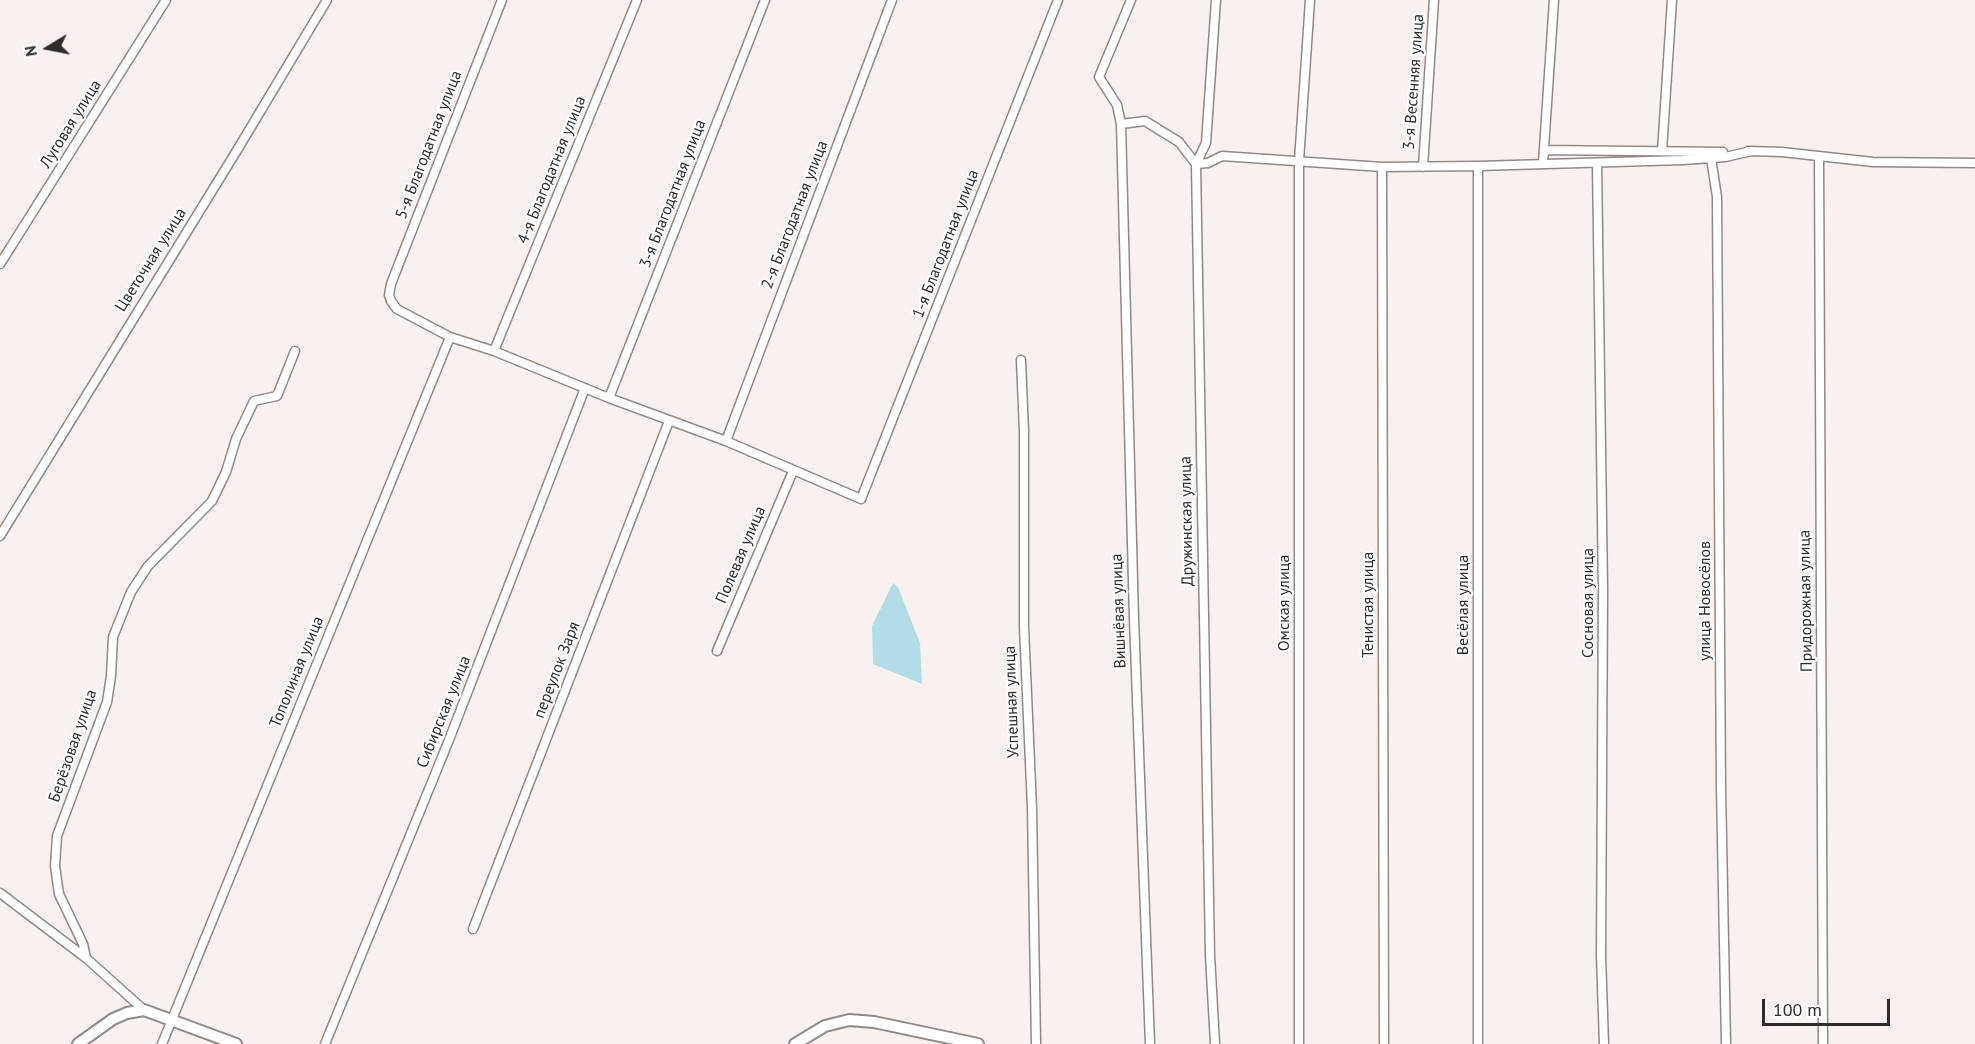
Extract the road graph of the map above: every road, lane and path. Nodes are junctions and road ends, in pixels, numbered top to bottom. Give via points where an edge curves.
1 (166, 0) edge
2 (327, 0) edge
3 (502, 0) edge
4 (637, 0) edge
5 (765, 0) edge
6 (892, 0) edge
7 (1058, 0) edge
8 (1131, 0) edge
9 (1216, 0) edge
10 (1310, 0) edge
11 (1434, 0) edge
12 (1554, 0) edge
13 (1672, 0) edge
14 (1120, 124) junction
15 (1544, 150) junction
16 (1662, 151) junction
17 (1752, 151) junction
18 (1696, 153) junction
19 (1819, 157) junction
20 (1711, 158) junction
21 (1299, 161) junction
22 (1597, 163) junction
23 (1975, 163) edge
24 (1196, 164) junction
25 (1544, 164) junction
26 (1478, 166) junction
27 (1382, 167) junction
28 (1423, 167) junction
29 (0, 264) edge
30 (450, 337) junction
31 (295, 351) dead end
32 (494, 351) junction
33 (1021, 360) dead end
34 (585, 388) junction
35 (609, 398) junction
36 (669, 421) junction
37 (726, 441) junction
38 (793, 471) junction
39 (0, 536) edge
40 (717, 651) dead end
41 (0, 893) edge
42 (473, 929) dead end
43 (86, 958) junction
44 (144, 1010) junction
45 (171, 1019) junction
46 (78, 1044) edge
47 (162, 1044) edge
48 (236, 1044) edge
49 (326, 1044) edge
50 (795, 1044) edge
51 (978, 1044) edge
52 (1036, 1044) edge
53 (1150, 1044) edge
54 (1215, 1044) edge
55 (1299, 1044) edge
56 (1384, 1044) edge
57 (1478, 1044) edge
58 (1604, 1044) edge
59 (1726, 1044) edge
60 (1822, 1044) edge

1 - 29 street, Луговая улица
2 - 39 street, Цветочная улица
3 - 30 street, 5-я Благодатная улица via 389,295 398,309
4 - 32 street, 4-я Благодатная улица
5 - 35 street, 3-я Благодатная улица
6 - 37 street, 2-я Благодатная улица
7 - 38 street, 1-я Благодатная улица via 861,499
8 - 14 street, Вишнёвая улица via 1099,76 1117,105
9 - 24 street, Дружинская улица via 1206,143
10 - 21 street, Омская улица
11 - 28 street, 3-я Весенняя улица
12 - 15 street
13 - 16 street
14 - 24 street via 1145,122 1179,142
14 - 53 street, Вишнёвая улица
15 - 16 street
15 - 25 street
16 - 18 street
17 - 18 street
17 - 19 street
17 - 20 street
18 - 20 street
19 - 23 street
19 - 60 street, Придорожная улица
20 - 22 street
20 - 59 street, улица Новосёлов via 1718,239
21 - 24 street via 1222,156
21 - 27 street
21 - 55 street, Омская улица
22 - 25 street
22 - 58 street, Сосновая улица
24 - 54 street, Дружинская улица via 1210,955
25 - 26 street
26 - 28 street
26 - 57 street, Весёлая улица
27 - 28 street
27 - 56 street, Тенистая улица
30 - 32 street
30 - 45 street, Тополиная улица
31 - 43 street, Берёзовая улица via 277,396 254,401 212,501 148,566 131,592 112,637 107,702 61,826 55,866 59,894
32 - 34 street
33 - 52 street, Успешная улица
34 - 35 street
34 - 49 street, Сибирская улица
35 - 36 street
36 - 37 street
36 - 42 street, переулок Заря
37 - 38 street
38 - 40 street, Полевая улица
41 - 43 street
43 - 44 street
44 - 45 street
44 - 46 street via 113,1019
45 - 47 street, Тополиная улица
45 - 48 street
50 - 51 street via 825,1026 849,1020

